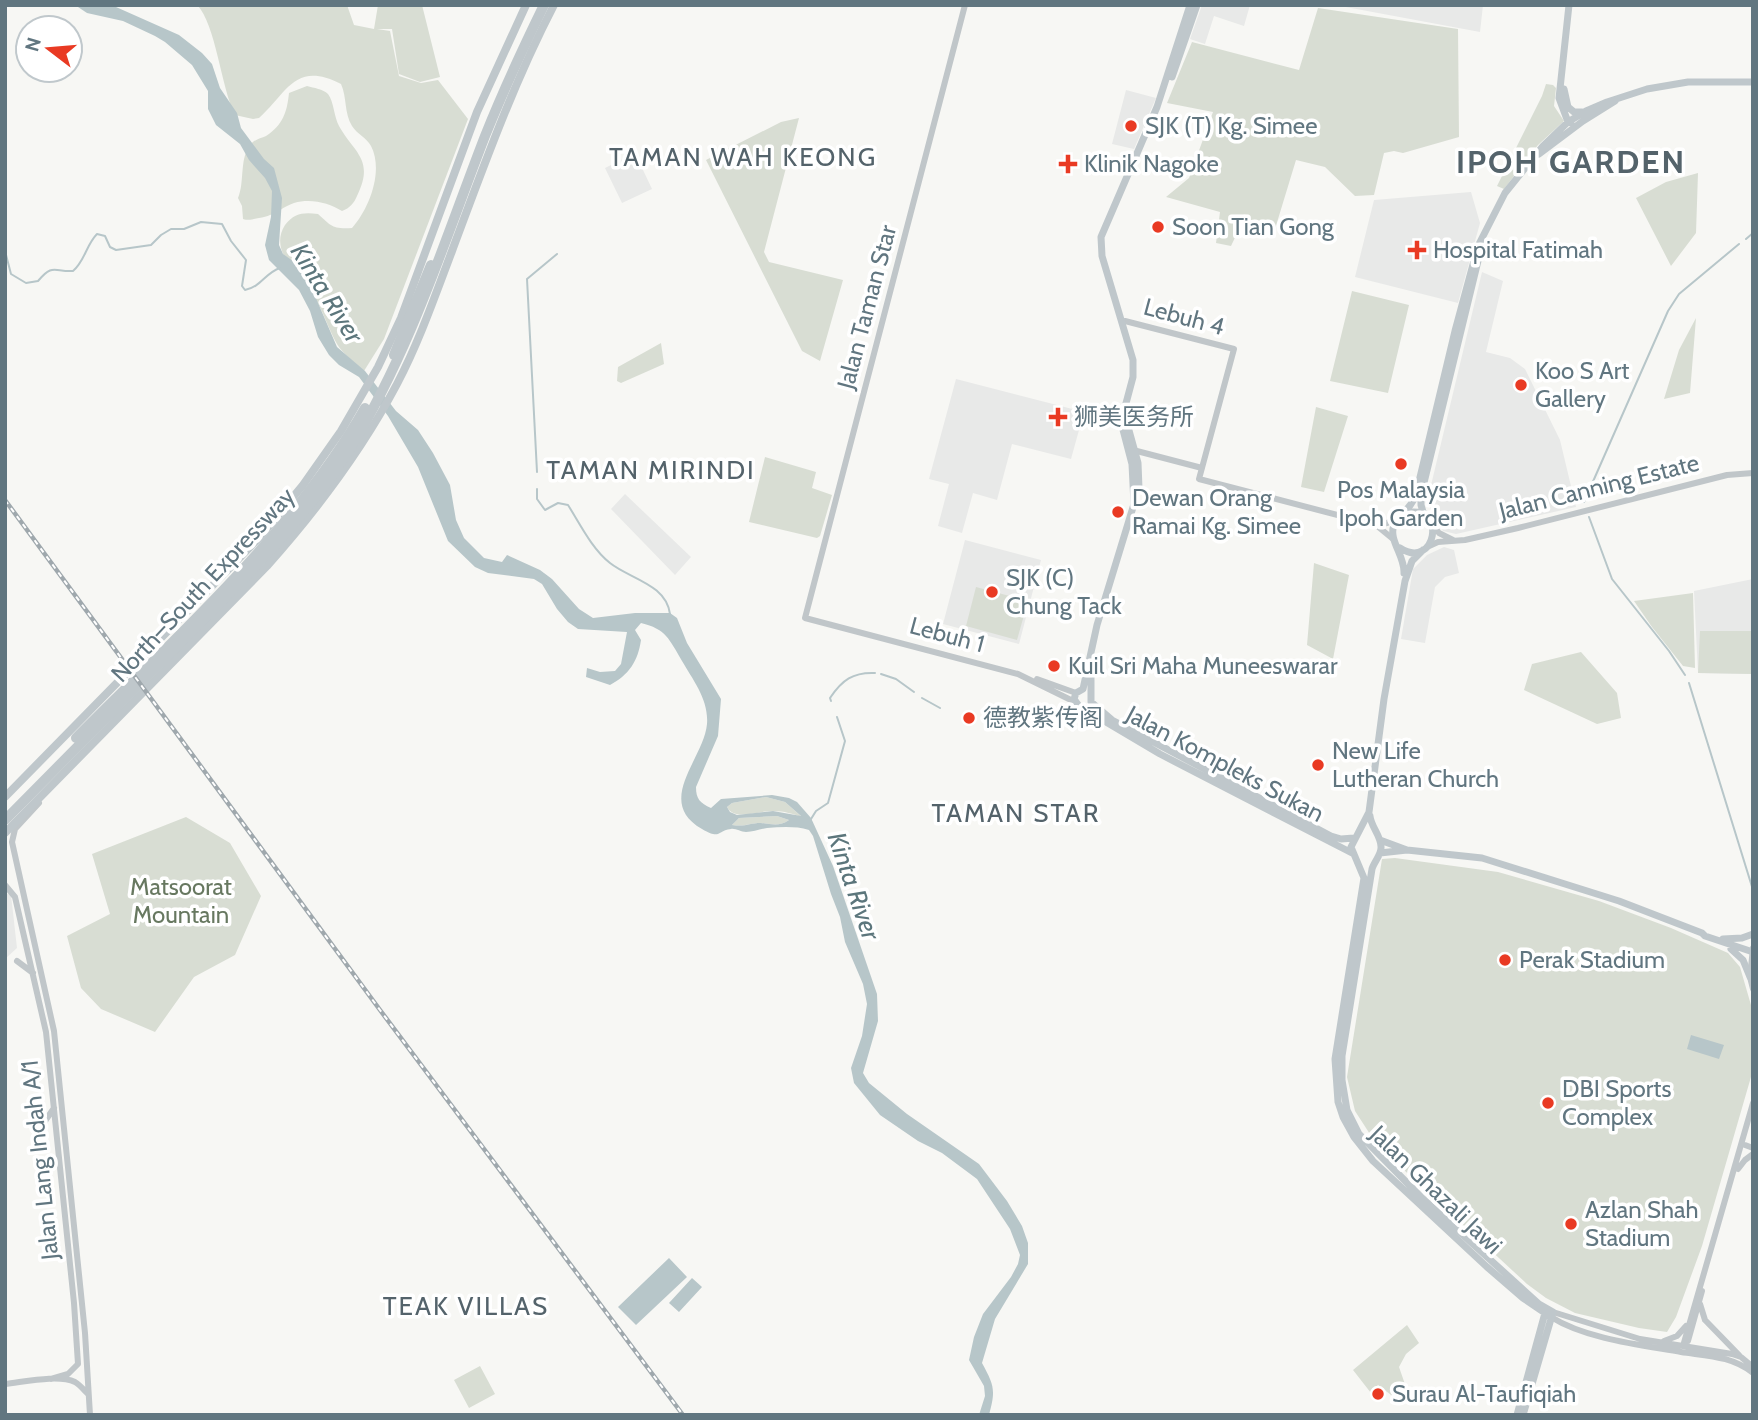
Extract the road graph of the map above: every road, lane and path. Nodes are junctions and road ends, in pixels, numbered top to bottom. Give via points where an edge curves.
1 (526, 5) edge
2 (536, 5) edge
3 (544, 5) edge
4 (554, 5) edge
5 (965, 5) edge
6 (1190, 5) edge
7 (1196, 5) edge
8 (1571, 5) edge
9 (1182, 29) junction
10 (1753, 82) edge
11 (1564, 89) junction
12 (1615, 101) junction
13 (1604, 109) junction
14 (1586, 111) junction
15 (1570, 121) junction
16 (1547, 149) junction
17 (1535, 157) junction
18 (1482, 240) junction
19 (1125, 321) junction
20 (385, 370) junction
21 (362, 419) junction
22 (1131, 449) junction
23 (1202, 468) junction
24 (1753, 473) edge
25 (1403, 514) junction
26 (1424, 515) junction
27 (1432, 524) junction
28 (1376, 525) junction
29 (1455, 540) junction
30 (1395, 543) junction
31 (1425, 549) junction
32 (1405, 581) junction
33 (805, 618) joint
34 (167, 651) junction
35 (1018, 674) junction
36 (1083, 691) junction
37 (1091, 702) junction
38 (1078, 704) junction
39 (104, 715) junction
40 (56, 781) junction
41 (5, 797) edge
42 (5, 811) edge
43 (1369, 811) junction
44 (5, 820) edge
45 (5, 833) edge
46 (1355, 837) junction
47 (1379, 838) junction
48 (1408, 850) junction
49 (1353, 855) junction
50 (1378, 856) junction
51 (5, 885) edge
52 (1753, 934) edge
53 (1722, 941) junction
54 (1752, 950) edge
55 (17, 961) dead end
56 (1350, 966) junction
57 (33, 973) junction
58 (1749, 977) junction
59 (1354, 986) junction
60 (1753, 989) edge
61 (1344, 1001) junction
62 (1753, 1103) edge
63 (54, 1107) junction
64 (1347, 1110) junction
65 (1752, 1119) edge
66 (43, 1124) dead end
67 (1354, 1137) junction
68 (1748, 1144) edge
69 (1753, 1154) edge
70 (1737, 1168) junction
71 (1435, 1210) junction
72 (1444, 1227) junction
73 (1464, 1235) junction
74 (1480, 1250) junction
75 (1487, 1266) junction
76 (1523, 1298) junction
77 (1700, 1302) junction
78 (1549, 1313) junction
79 (1689, 1324) junction
80 (1537, 1343) junction
81 (1659, 1345) junction
82 (1685, 1346) junction
83 (1738, 1359) junction
84 (1753, 1367) edge
85 (1753, 1373) edge
86 (51, 1379) junction
87 (5, 1384) edge
88 (88, 1394) junction
89 (90, 1415) edge
90 (1517, 1415) edge
91 (1522, 1415) edge

1 - 20 main road via 477,112
2 - 20 highway, North–South Expressway
3 - 20 highway, North–South Expressway via 504,89 430,286
4 - 21 main road via 514,89 398,383
5 - 33 street, Jalan Taman Star
6 - 9 main road
7 - 9 main road
7 - 19 main road via 1161,108 1103,238
8 - 11 main road
8 - 15 main road via 1559,99
9 - 22 main road via 1157,107 1101,241 1133,360 1133,377 1121,416
10 - 12 main road via 1688,82 1647,89
11 - 14 main road via 1572,111
11 - 15 main road
12 - 13 main road
12 - 14 main road
13 - 15 main road
13 - 16 main road
14 - 15 main road
15 - 16 main road
15 - 17 main road
16 - 17 main road
17 - 18 main road via 1505,193
18 - 25 main road via 1465,290 1413,505
18 - 26 main road via 1421,495
19 - 22 main road via 1136,368 1125,417
19 - 23 street, Lebuh 4 via 1234,349
20 - 21 highway, North–South Expressway
20 - 21 main road
21 - 34 main road via 324,457
21 - 34 highway, North–South Expressway via 350,448 305,509 251,572
22 - 23 street
22 - 36 main road via 1135,505 1097,625
23 - 28 street via 1199,479
24 - 29 street, Jalan Canning Estate via 1727,475
25 - 26 main road
25 - 28 street
25 - 30 main road via 1393,527
26 - 27 main road
27 - 29 street
27 - 31 main road via 1433,536
28 - 30 street
29 - 31 street, Jalan Canning Estate
30 - 31 main road via 1406,552
30 - 32 main road via 1405,566
31 - 32 main road via 1412,561
32 - 43 main road
33 - 35 street, Lebuh 1
34 - 39 highway, North–South Expressway
34 - 39 main road
35 - 36 street
35 - 38 street, Lebuh 1
36 - 37 main road
36 - 38 main road
37 - 38 main road
37 - 46 main road, Jalan Kompleks Sukan via 1112,720 1331,836
38 - 49 main road, Jalan Kompleks Sukan via 1160,754
39 - 40 main road
39 - 41 main road
39 - 42 highway, North–South Expressway
39 - 44 highway, North–South Expressway
40 - 45 main road
40 - 88 street via 15,829 12,842 54,1031
43 - 46 main road
43 - 47 main road
46 - 47 main road via 1367,832
46 - 49 main road
47 - 48 main road
47 - 50 main road
48 - 50 main road
48 - 53 main road via 1482,858 1608,897
49 - 50 main road via 1367,863
49 - 56 main road, Jalan Ghazali Jawi via 1364,877
50 - 59 main road, Jalan Ghazali Jawi via 1370,878
51 - 57 street, Jalan Lang Indah A/1 via 15,897
52 - 53 main road
53 - 54 main road
53 - 58 main road via 1740,956
54 - 58 street
55 - 57 street
56 - 59 main road
56 - 61 main road, Jalan Ghazali Jawi
57 - 63 street, Jalan Lang Indah A/1 via 46,1032
58 - 60 street
59 - 61 main road
59 - 64 main road, Jalan Ghazali Jawi via 1342,1056
61 - 67 main road, Jalan Ghazali Jawi via 1335,1082 1338,1102
62 - 65 street
63 - 66 street
63 - 86 street, Jalan Lang Indah A/1 via 78,1361 70,1373
64 - 67 main road
64 - 71 main road, Jalan Ghazali Jawi via 1370,1147
65 - 68 street
65 - 70 street
67 - 72 main road, Jalan Ghazali Jawi via 1373,1161
68 - 70 street
69 - 70 street
70 - 77 street
70 - 79 street
71 - 72 main road
71 - 73 main road, Jalan Ghazali Jawi
72 - 73 main road
72 - 75 main road, Jalan Ghazali Jawi
73 - 74 main road, Jalan Ghazali Jawi
74 - 75 main road
74 - 78 main road, Jalan Ghazali Jawi
75 - 76 main road, Jalan Ghazali Jawi
76 - 78 main road, Jalan Ghazali Jawi
76 - 80 main road via 1539,1319
77 - 82 street
77 - 83 street via 1705,1320
78 - 80 main road
78 - 81 street, Jalan Ghazali Jawi via 1592,1333 1637,1345
78 - 91 main road
79 - 81 street
79 - 82 street
80 - 90 main road
81 - 82 street, Jalan Ghazali Jawi
81 - 83 street, Jalan Ghazali Jawi
82 - 83 street, Jalan Ghazali Jawi
83 - 84 street, Jalan Ghazali Jawi
83 - 85 street, Jalan Ghazali Jawi
86 - 87 street
86 - 88 street via 74,1382
88 - 89 street

